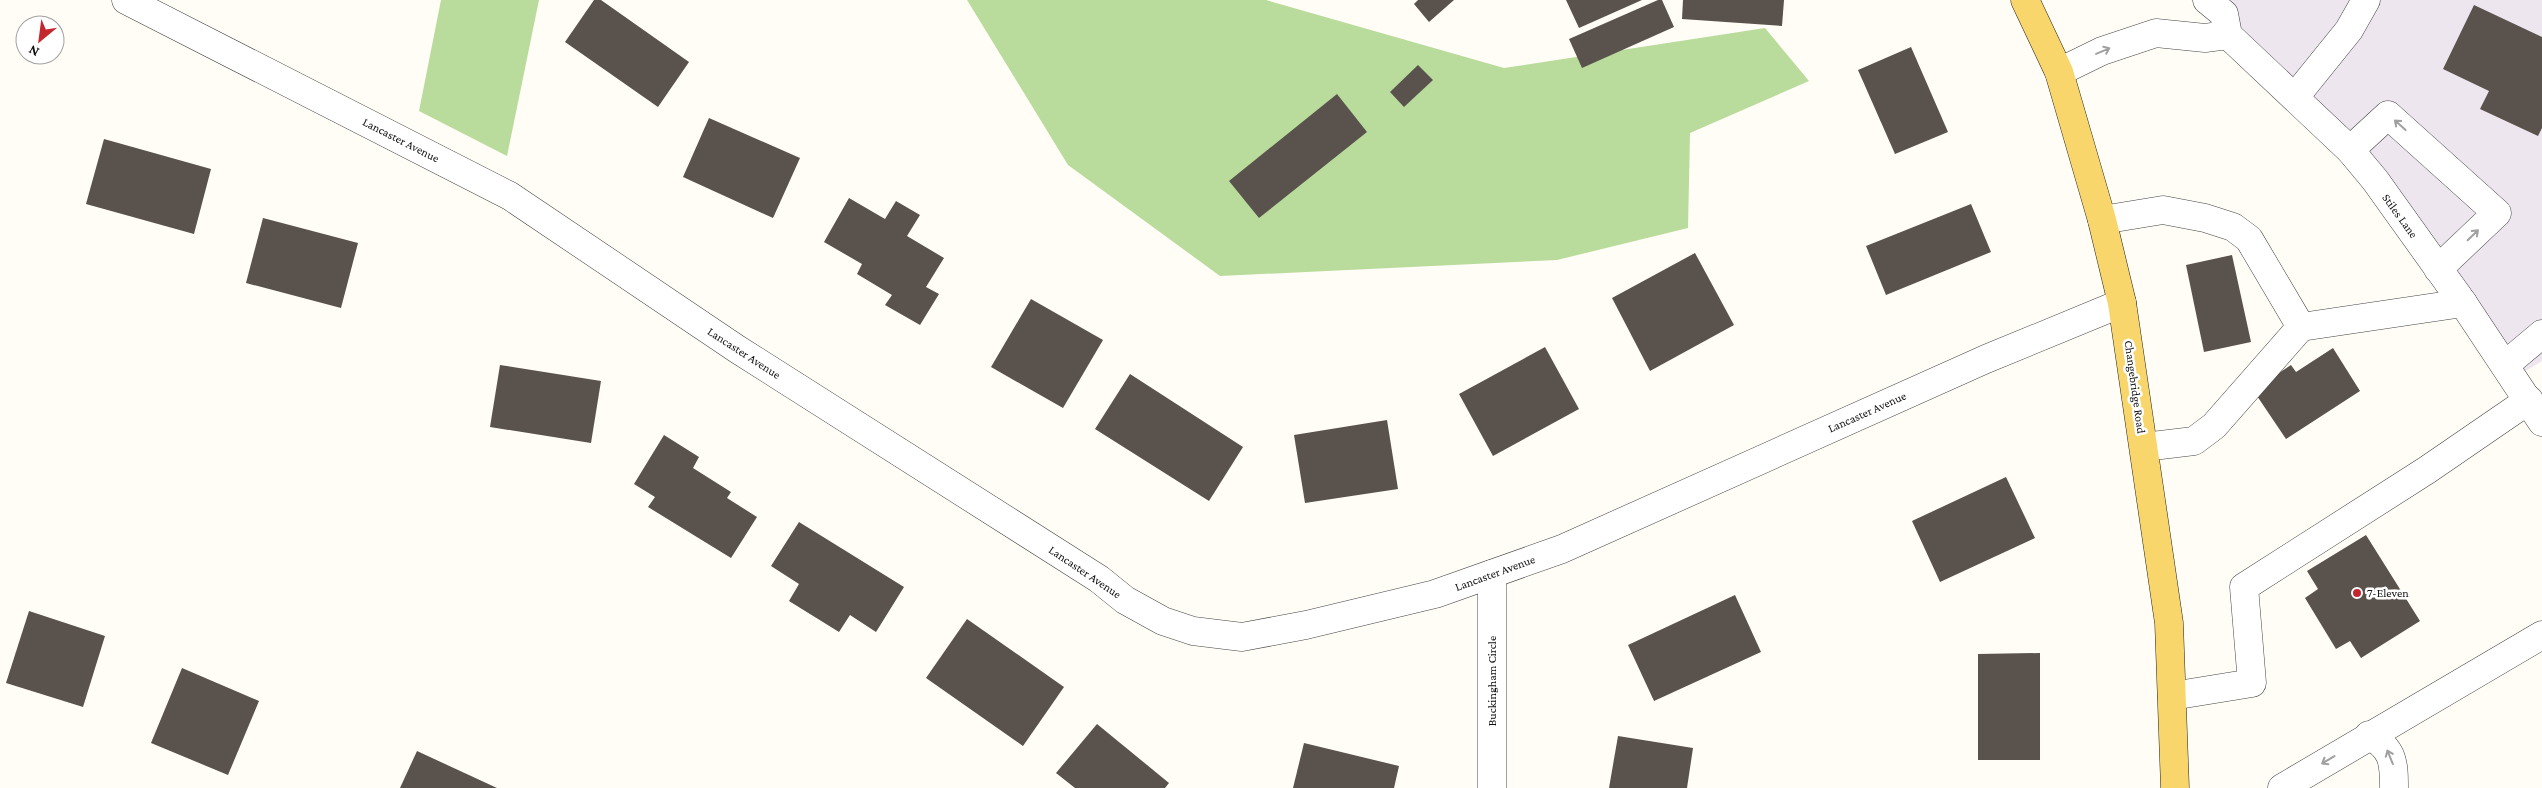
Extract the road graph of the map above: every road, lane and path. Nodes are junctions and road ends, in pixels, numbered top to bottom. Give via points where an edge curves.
1 (126, 0) edge
2 (2207, 0) edge
3 (2366, 0) edge
4 (2027, 1) edge
5 (2228, 35) junction
6 (2059, 72) junction
7 (2295, 97) junction
8 (2350, 150) junction
9 (2102, 220) junction
10 (2438, 269) junction
11 (2122, 303) junction
12 (2463, 303) junction
13 (2301, 327) junction
14 (2542, 334) edge
15 (2505, 365) junction
16 (2535, 411) edge
17 (2144, 447) junction
18 (1492, 574) junction
19 (2542, 636) edge
20 (2172, 696) junction
21 (2370, 735) junction
22 (1492, 788) edge
23 (2175, 788) edge
24 (2282, 788) edge
25 (2394, 788) edge

1 - 18 street, Lancaster Avenue via 510,196 737,349 1099,579 1125,600 1163,621 1193,631 1242,637 1436,594
2 - 5 street via 2224,14
3 - 7 street via 2349,30
4 - 6 main road, Changebridge Road
6 -> 5 street via 2102,51 2156,33 2205,38
5 - 7 street, Stiles Lane
6 - 9 main road, Changebridge Road
7 - 8 street, Stiles Lane
8 - 10 street, Stiles Lane
10 -> 8 street via 2496,213 2388,115
9 - 11 main road, Changebridge Road
9 - 13 street via 2163,210 2232,227 2249,239
10 - 12 street, Stiles Lane
11 - 17 main road, Changebridge Road
11 - 18 street, Lancaster Avenue via 1986,359 1562,548
12 - 13 street
12 - 15 street, Stiles Lane
13 - 17 street via 2214,426 2194,441
14 - 15 street
15 - 16 street, Stiles Lane
16 - 20 street via 2427,470 2244,587 2252,683
17 - 20 main road, Changebridge Road via 2169,623
18 - 22 street, Buckingham Circle
19 - 21 street
20 - 23 main road, Changebridge Road
21 -> 24 street
25 -> 21 street via 2394,764 2385,744

